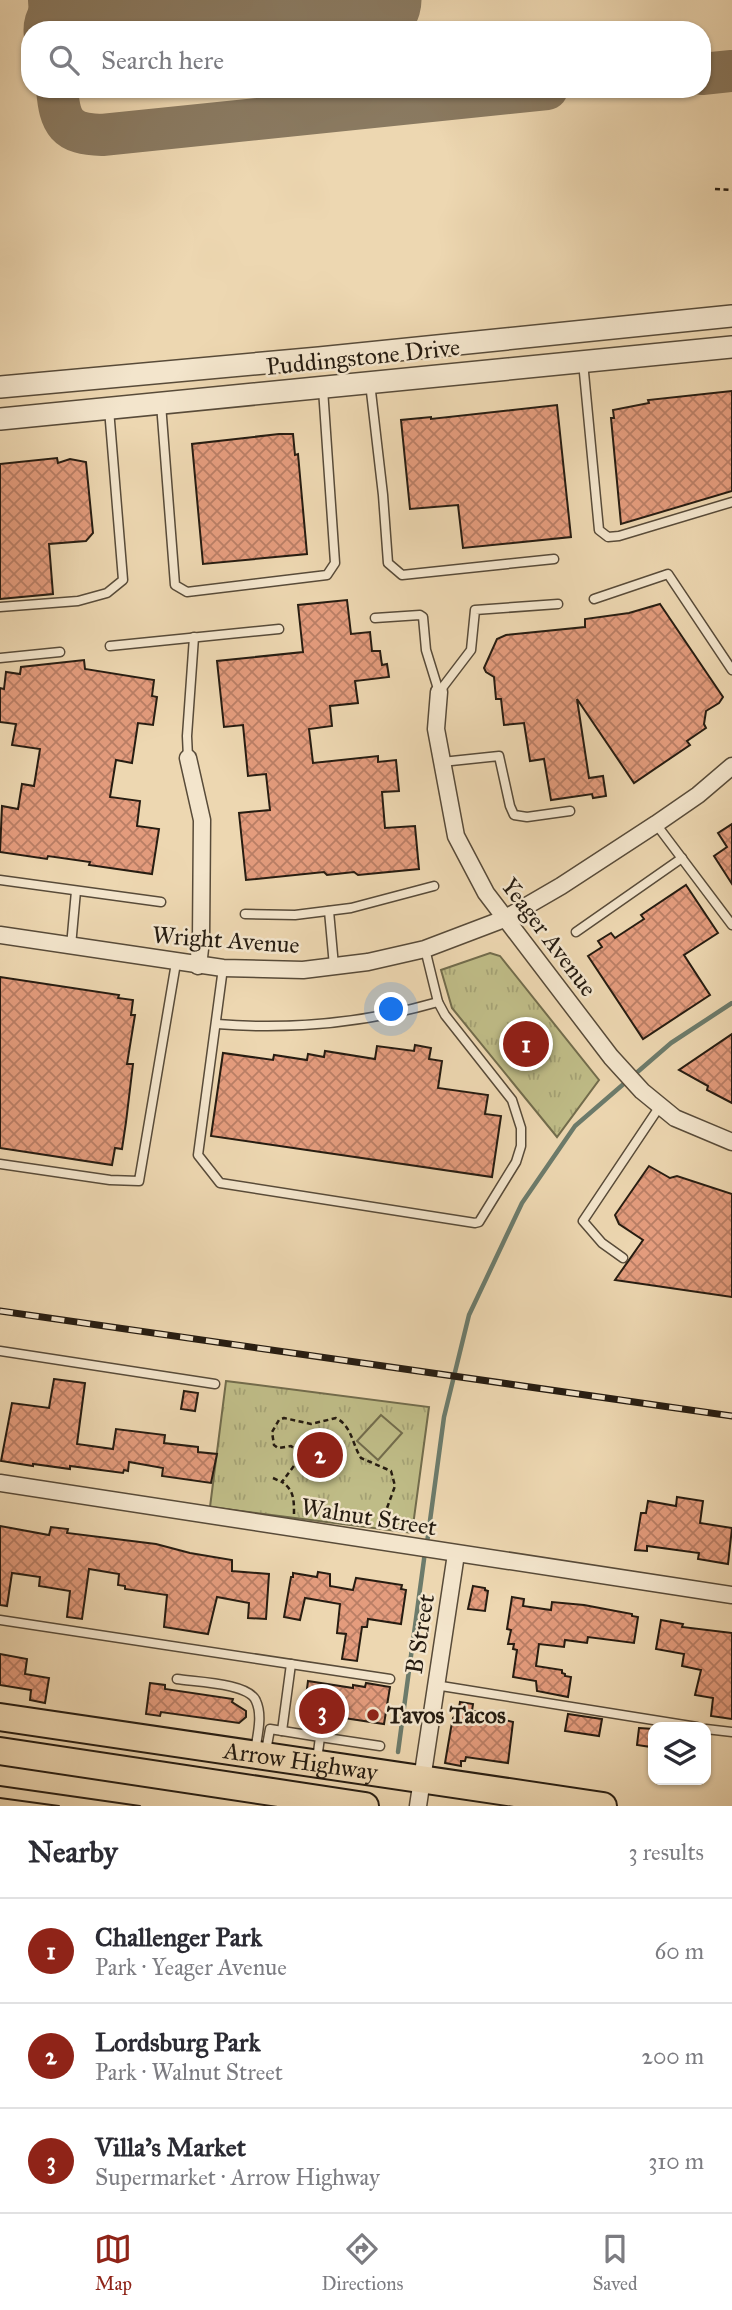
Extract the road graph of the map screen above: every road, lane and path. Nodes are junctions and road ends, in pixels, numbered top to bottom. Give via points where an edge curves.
1 (715, 189) dead end
2 (732, 190) edge
3 (732, 316) edge
4 (732, 347) edge
5 (583, 362) junction
6 (370, 383) junction
7 (0, 387) edge
8 (323, 388) junction
9 (161, 404) junction
10 (109, 409) junction
11 (0, 419) edge
12 (732, 502) edge
13 (554, 559) dead end
14 (594, 599) dead end
15 (558, 604) dead end
16 (0, 607) edge
17 (375, 618) dead end
18 (279, 629) dead end
19 (194, 638) junction
20 (110, 646) dead end
21 (60, 652) dead end
22 (0, 659) edge
23 (732, 670) edge
24 (439, 692) junction
25 (188, 758) joint
26 (442, 762) junction
27 (732, 766) edge
28 (570, 811) dead end
29 (656, 824) junction
30 (682, 858) junction
31 (0, 880) edge
32 (434, 886) dead end
33 (76, 891) junction
34 (161, 902) dead end
35 (329, 911) junction
36 (245, 914) dead end
37 (504, 919) junction
38 (732, 925) edge
39 (576, 932) dead end
40 (0, 935) edge
41 (71, 946) junction
42 (425, 949) junction
43 (176, 962) junction
44 (198, 966) junction
45 (334, 967) junction
46 (223, 968) junction
47 (438, 1002) junction
48 (217, 1024) junction
49 (660, 1106) junction
50 (732, 1142) edge
51 (0, 1164) edge
52 (623, 1258) dead end
53 (0, 1350) edge
54 (215, 1384) dead end
55 (272, 1478) dead end
56 (0, 1482) edge
57 (282, 1482) junction
58 (294, 1518) dead end
59 (388, 1530) dead end
60 (449, 1552) junction
61 (732, 1595) edge
62 (0, 1620) edge
63 (291, 1664) junction
64 (177, 1679) dead end
65 (390, 1679) dead end
66 (435, 1685) junction
67 (0, 1717) edge
68 (666, 1722) edge
69 (711, 1730) edge
70 (282, 1731) junction
71 (732, 1732) edge
72 (380, 1746) dead end
73 (318, 1750) junction
74 (0, 1751) edge
75 (260, 1755) junction
76 (421, 1779) junction
77 (365, 1806) edge
78 (418, 1806) edge
79 (603, 1806) edge

1 - 2 path
3 - 7 street, Puddingstone Drive
4 - 5 street, Puddingstone Drive
5 - 6 street, Puddingstone Drive
5 - 12 lane via 598,530 608,537 619,536
6 - 8 street, Puddingstone Drive
6 - 13 lane via 388,562 402,575
8 - 9 street, Puddingstone Drive
8 - 9 lane via 335,563 327,575 187,592 175,585
9 - 10 street, Puddingstone Drive
10 - 11 street, Puddingstone Drive
10 - 16 lane via 123,580 107,593 78,601
14 - 23 lane via 668,574
15 - 24 lane via 475,610 471,650
17 - 24 lane via 423,617 426,650
18 - 19 lane
19 - 20 lane
19 - 25 lane
21 - 22 lane
24 - 26 street, Yeager Avenue via 436,729
25 - 44 street via 202,820
26 - 28 lane via 499,756 514,815
26 - 37 street, Yeager Avenue via 456,836
27 - 29 street, Wright Avenue
29 - 30 lane
29 - 37 street, Wright Avenue
30 - 38 lane
30 - 39 lane
31 - 33 lane
32 - 35 lane
33 - 34 lane
33 - 41 lane
35 - 36 lane
35 - 45 lane
37 - 42 street, Wright Avenue
37 - 49 street, Yeager Avenue via 618,1065
40 - 41 street, Wright Avenue
41 - 43 street, Wright Avenue
42 - 45 street, Wright Avenue
42 - 47 lane
43 - 44 street, Wright Avenue
43 - 51 lane via 139,1181
44 - 46 street, Wright Avenue
45 - 46 street, Wright Avenue
46 - 48 lane
47 - 48 lane via 333,1024
47 - 48 lane via 512,1100 521,1128 516,1162 475,1223 220,1183 198,1155
49 - 50 street, Yeager Avenue via 675,1118
49 - 52 lane via 583,1221
53 - 54 lane
55 - 57 path
56 - 60 street, Walnut Street
57 - 58 path via 293,1493
57 - 59 path via 298,1457 291,1446 274,1445 272,1432 279,1420 343,1421 361,1458 391,1471 395,1479 387,1508
60 - 61 street, Walnut Street
60 - 66 street, B Street
62 - 63 lane
63 - 65 lane
63 - 70 lane
64 - 75 lane via 251,1694 257,1702
66 - 68 lane
66 - 76 street, B Street
67 - 75 main road, Arrow Highway
69 - 71 lane
70 - 73 lane
70 - 75 lane via 270,1729
72 - 73 lane
73 - 75 main road, Arrow Highway
73 - 76 main road, Arrow Highway
74 - 77 main road
76 - 78 street, B Street
76 - 79 main road, Arrow Highway

